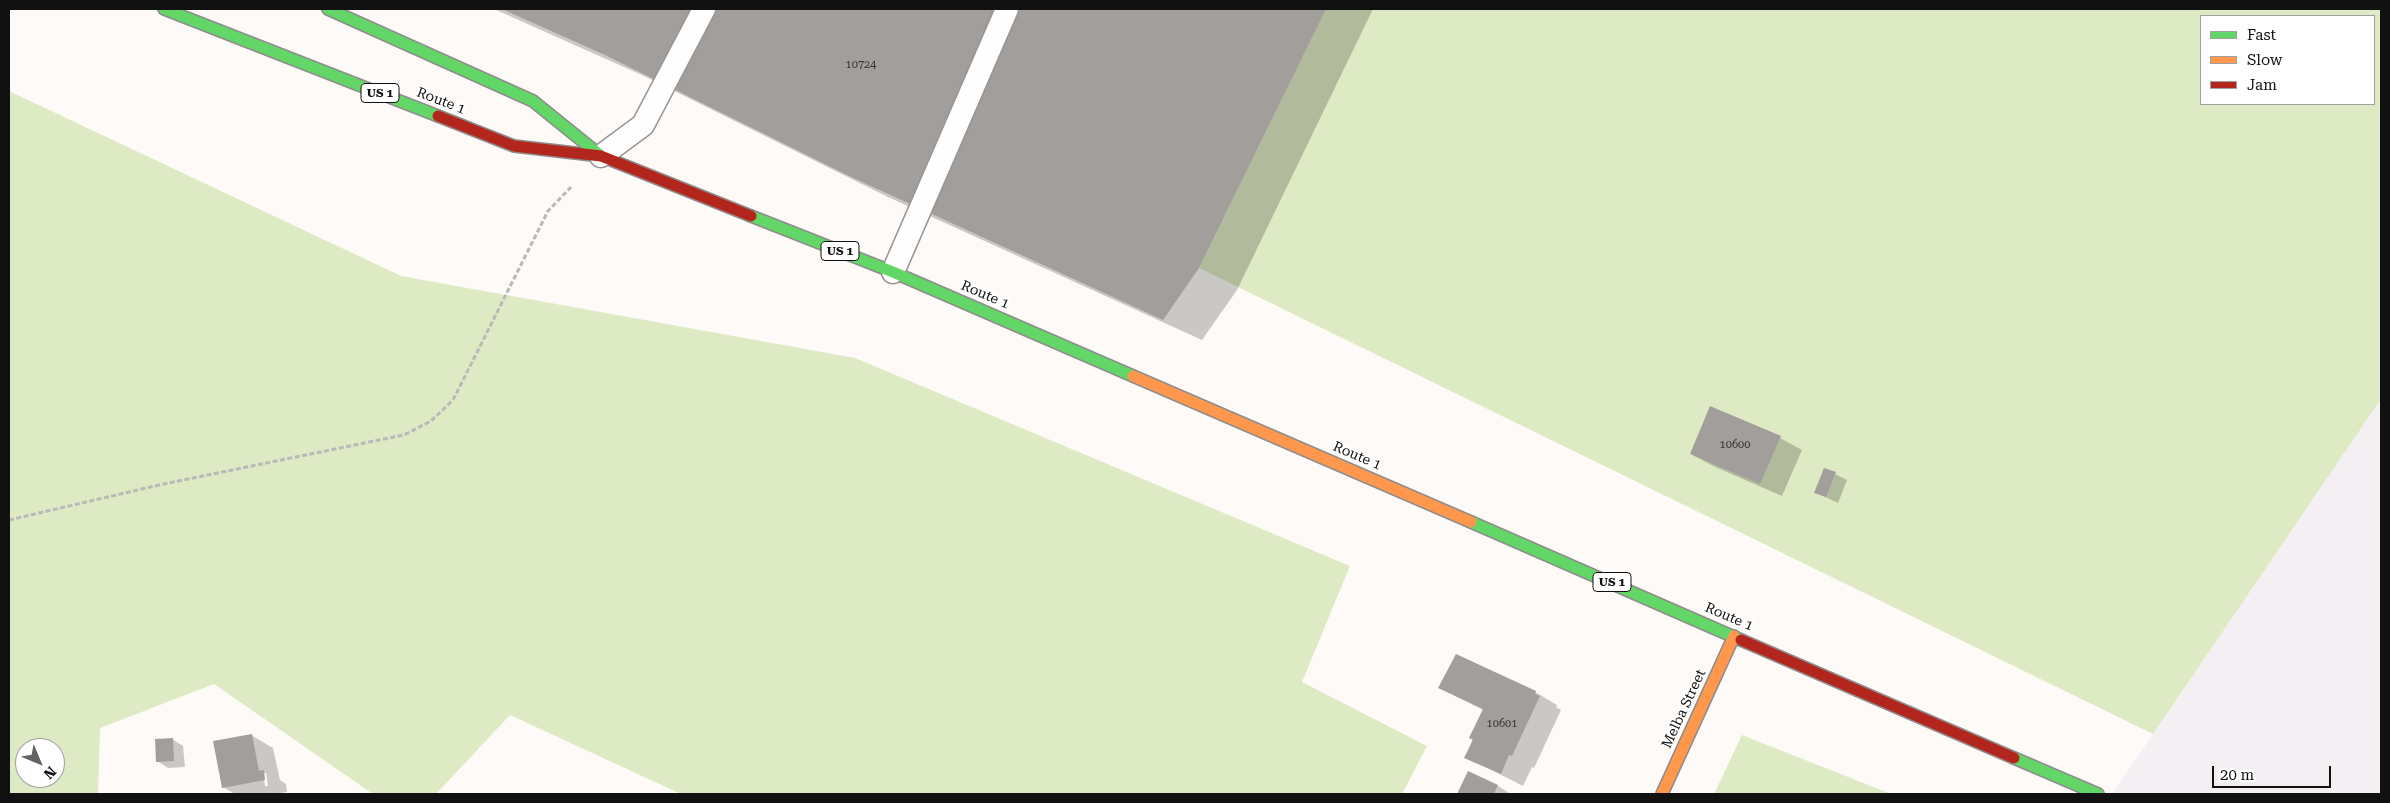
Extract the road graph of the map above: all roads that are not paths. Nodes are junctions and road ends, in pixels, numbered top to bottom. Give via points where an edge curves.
1 (164, 9) edge
2 (328, 9) edge
3 (704, 9) edge
4 (1007, 9) edge
5 (601, 156) junction
6 (893, 272) junction
7 (1734, 636) junction
8 (1662, 794) edge
9 (2098, 794) edge

1 - 5 main road, Route 1 / US 1 via 514,146
2 - 5 main road, Route 1 / US 1 via 533,101
3 - 5 lane via 644,125
4 - 6 lane
5 - 6 main road, Route 1 / US 1
6 - 7 main road, Route 1 / US 1
7 - 8 main road, Melba Street
7 - 9 main road, Route 1 / US 1

